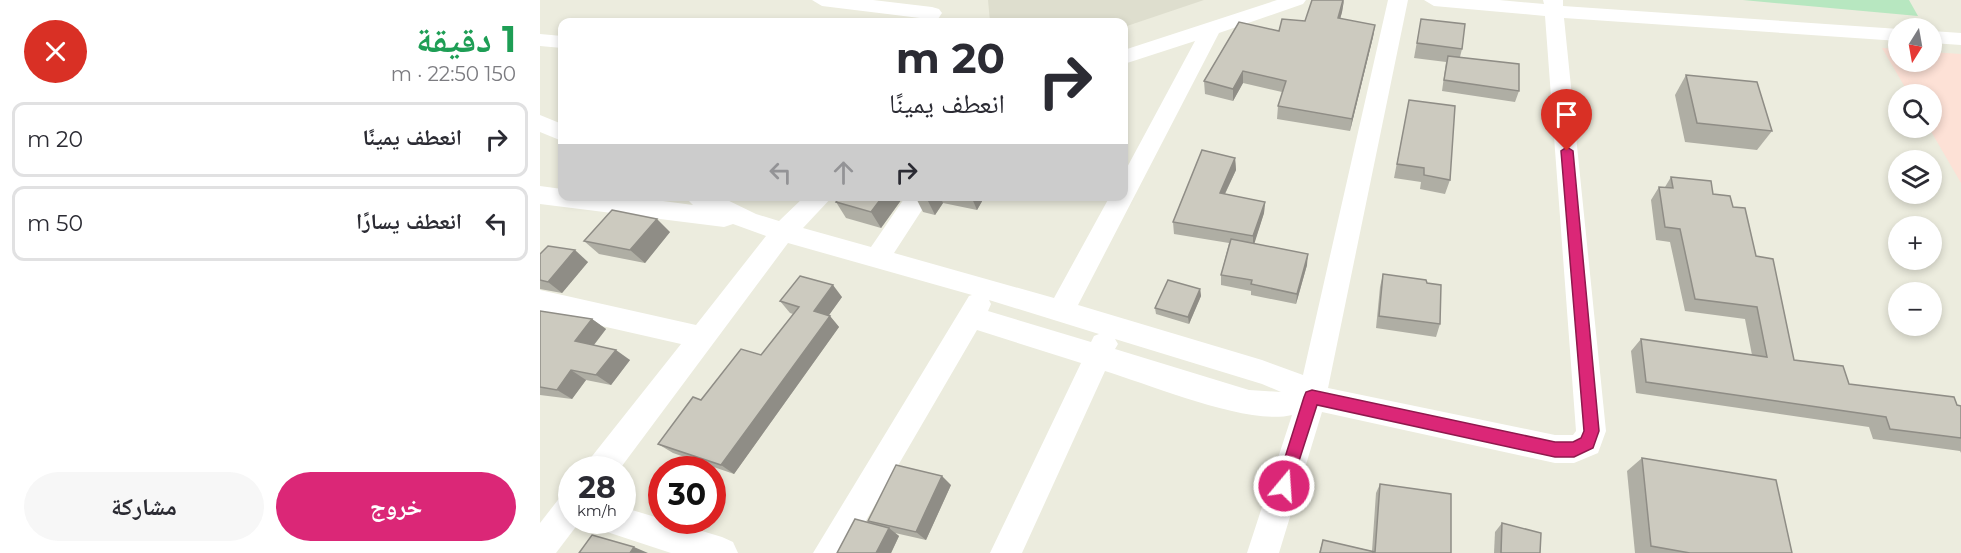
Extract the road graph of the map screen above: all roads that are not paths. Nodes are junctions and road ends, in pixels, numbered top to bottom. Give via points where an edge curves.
1 (822, 0) edge
2 (1296, 0) edge
3 (1398, 0) edge
4 (1434, 0) edge
5 (1553, 6) edge
6 (932, 12) edge
7 (1211, 29) junction
8 (1888, 34) edge
9 (1942, 38) edge
10 (1961, 39) edge
11 (540, 40) edge
12 (558, 42) edge
13 (1128, 56) edge
14 (541, 124) edge
15 (558, 132) edge
16 (1128, 186) edge
17 (540, 195) edge
18 (558, 197) edge
19 (588, 201) edge
20 (706, 201) edge
21 (816, 201) edge
22 (916, 201) edge
23 (1120, 201) edge
24 (748, 221) junction
25 (783, 232) junction
26 (878, 257) junction
27 (988, 289) junction
28 (540, 301) edge
29 (1061, 311) junction
30 (970, 317) junction
31 (1112, 328) junction
32 (700, 337) junction
33 (1098, 358) junction
34 (1312, 397) junction
35 (611, 456) edge
36 (558, 524) edge
37 (636, 526) edge
38 (540, 548) edge
39 (722, 553) edge
40 (829, 553) edge
41 (1006, 553) edge
42 (1263, 553) edge

1 - 6 street
2 - 7 street
3 - 34 street
4 - 5 street
5 - 8 street
5 - 34 street via 1592,431 1588,443 1574,449 1555,449
7 - 13 street
7 - 16 street
9 - 10 street
11 - 12 street
14 - 15 street
17 - 18 street
19 - 24 street
20 - 24 street
21 - 25 street
22 - 26 street
23 - 29 street
24 - 25 street
25 - 26 street
25 - 32 street
26 - 27 street
27 - 29 street
27 - 30 street
28 - 32 street
29 - 31 street
30 - 33 street
30 - 40 street
31 - 33 street
31 - 34 street via 1262,372 1290,382
32 - 35 street
33 - 34 street via 1249,403 1279,405
33 - 41 street
34 - 42 street
36 - 38 street
37 - 39 street

